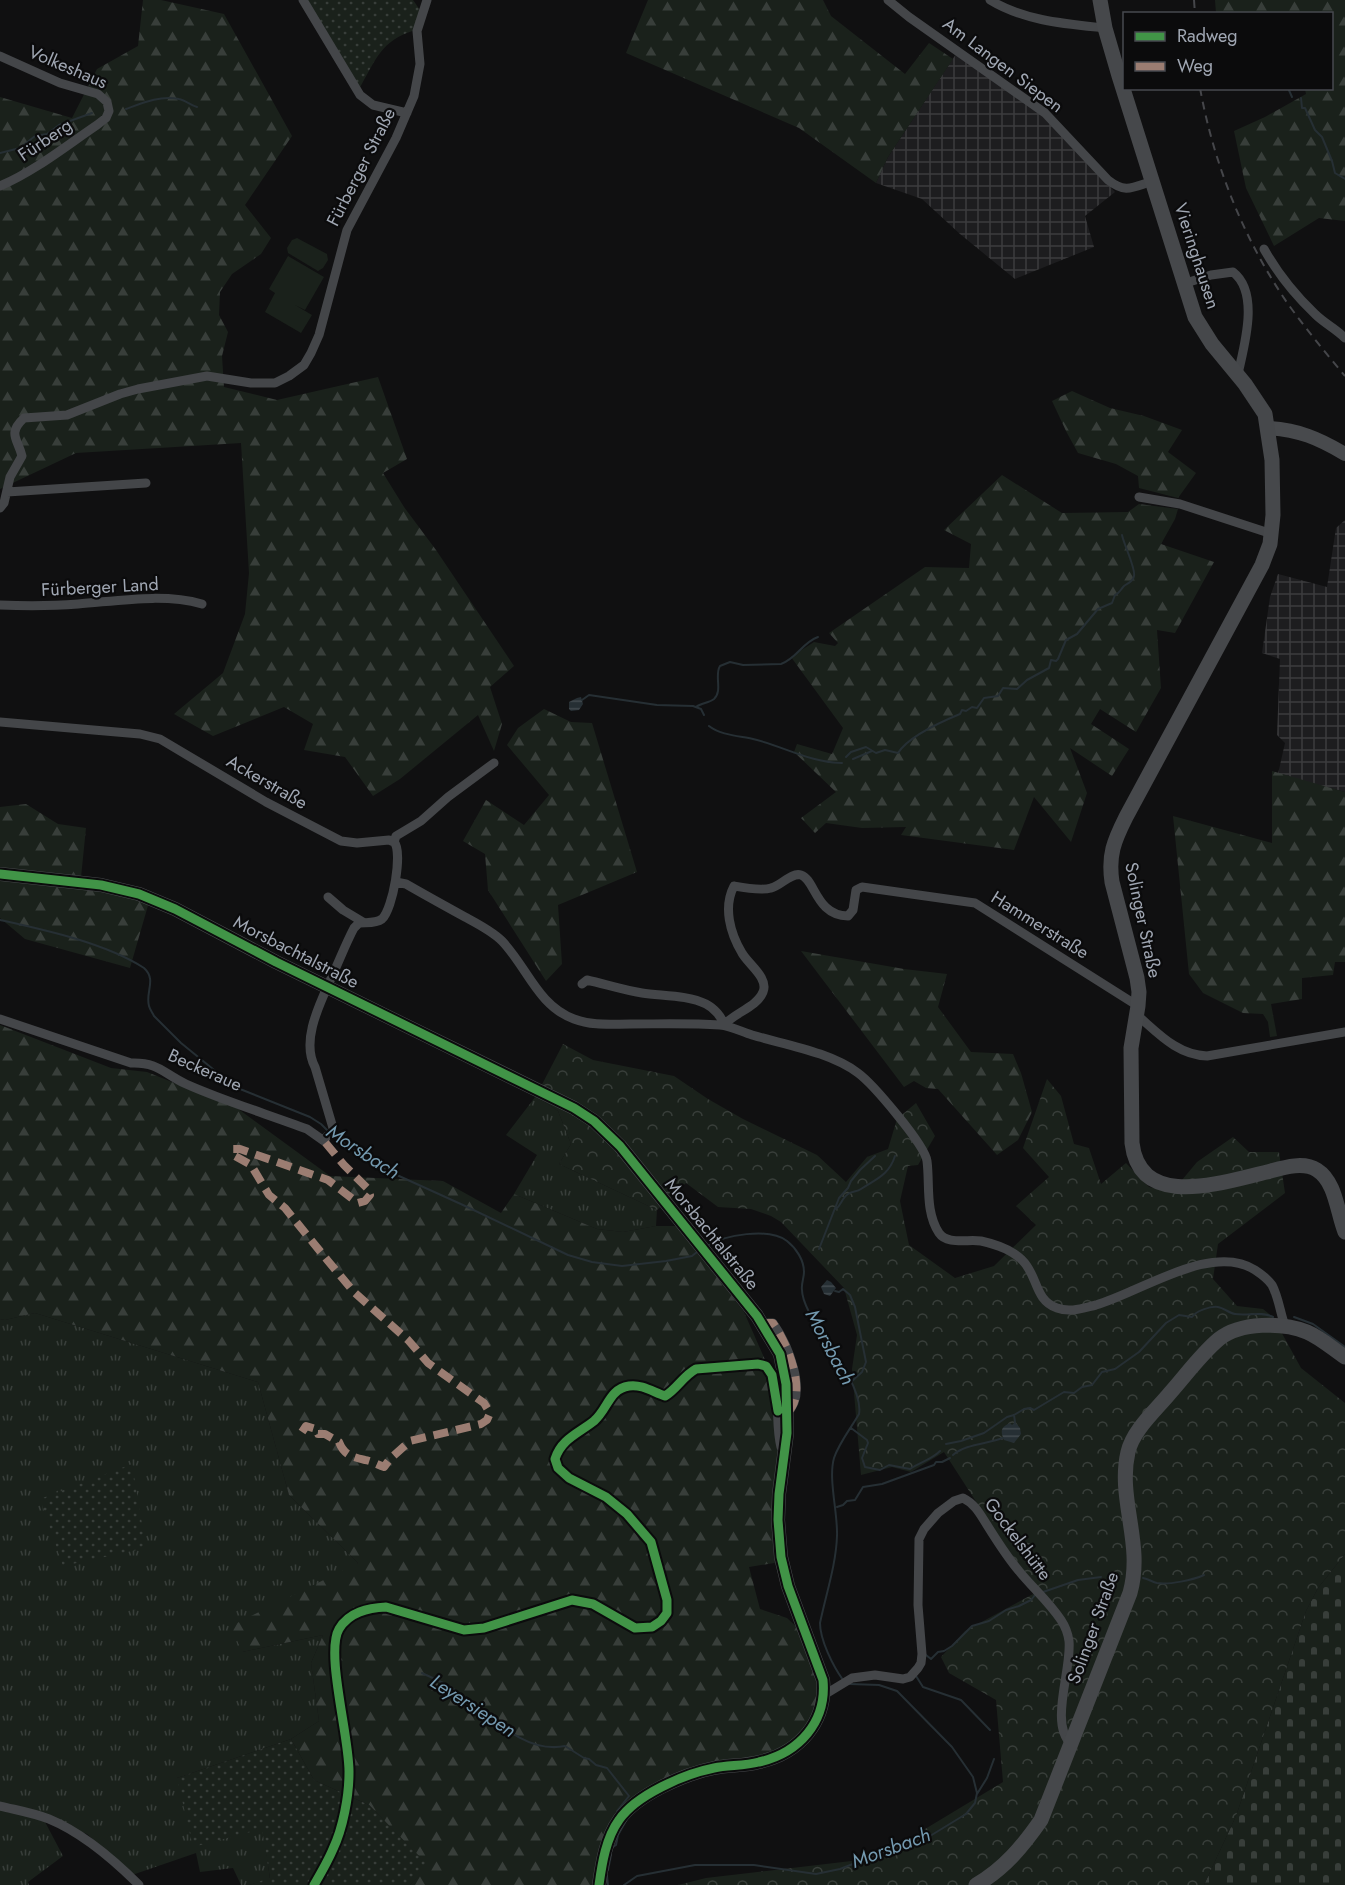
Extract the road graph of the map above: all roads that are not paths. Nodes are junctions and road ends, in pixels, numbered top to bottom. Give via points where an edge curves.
1 (303, 0) edge
2 (427, 0) edge
3 (888, 0) edge
4 (990, 0) edge
5 (1100, 0) edge
6 (1105, 27) junction
7 (0, 56) edge
8 (1123, 88) edge
9 (1124, 90) edge
10 (407, 113) junction
11 (106, 117) joint
12 (1153, 181) junction
13 (0, 186) edge
14 (1264, 249) dead end
15 (1184, 284) junction
16 (1345, 338) edge
17 (1238, 374) junction
18 (1268, 428) junction
19 (1345, 454) edge
20 (146, 483) dead end
21 (7, 492) junction
22 (1139, 497) dead end
23 (0, 508) edge
24 (1272, 534) junction
25 (202, 604) dead end
26 (0, 605) edge
27 (0, 722) edge
28 (494, 763) dead end
29 (394, 842) junction
30 (0, 874) edge
31 (396, 882) junction
32 (328, 897) dead end
33 (363, 922) junction
34 (582, 984) dead end
35 (328, 987) junction
36 (1137, 1011) junction
37 (0, 1019) edge
38 (724, 1025) junction
39 (1345, 1032) edge
40 (333, 1128) dead end
41 (325, 1139) dead end
42 (1345, 1232) edge
43 (1288, 1326) junction
44 (1345, 1358) edge
45 (784, 1455) junction
46 (824, 1695) junction
47 (1071, 1744) junction
48 (0, 1806) edge
49 (139, 1885) edge
50 (314, 1885) edge
51 (599, 1885) edge
52 (975, 1885) edge

1 - 10 street via 365,101
2 - 10 street, Fürberger Straße via 417,31 419,76
3 - 12 street, Am Langen Siepen via 1045,113 1116,187 1130,188
4 - 6 street via 1026,15
5 - 6 main road, Vieringhausen
6 - 8 main road, Vieringhausen
7 - 11 street, Volkeshaus via 98,94 107,102
9 - 12 main road, Vieringhausen
10 - 21 street, Fürberger Straße via 347,230 319,335 298,370 269,384 207,376 120,393 67,415 24,418 14,433 22,456
11 - 13 street, Fürberg via 32,169
12 - 15 main road, Vieringhausen
14 - 16 street via 1294,293
15 - 17 main road, Vieringhausen via 1198,324
15 - 17 street via 1233,272 1240,278 1249,315
17 - 18 main road, Vieringhausen via 1254,396
18 - 19 main road via 1312,436
18 - 24 main road, Solinger Straße
20 - 21 street
21 - 23 street, Fürberger Straße
22 - 24 street via 1180,504
24 - 36 main road, Solinger Straße via 1258,573 1126,817 1110,854 1112,882 1137,978
25 - 26 street, Fürberger Land via 145,599 39,607
27 - 29 street, Ackerstraße via 160,739 341,841
28 - 29 street via 396,836
29 - 31 street
30 - 35 main road, Morsbachtalstraße via 101,885 139,894
31 - 33 street via 383,917
31 - 38 street via 486,928 502,941 539,992 566,1016 606,1024
32 - 33 street
33 - 35 street via 354,928
34 - 38 street via 587,980 697,1000 715,1011
35 - 40 street via 316,1013 310,1049
35 - 45 main road, Morsbachtalstraße via 585,1114 606,1131 763,1326 780,1354 788,1413
36 - 38 street, Hammerstraße via 975,903 862,888 856,890 853,910 848,916 841,916 816,897 807,879 795,875 771,888 734,886 730,893 729,921 733,934 763,980 764,989 757,1000
36 - 39 street via 1174,1046 1197,1056
36 - 42 main road, Solinger Straße via 1131,1047 1132,1143 1135,1160 1148,1176 1169,1186 1194,1187 1295,1166 1308,1167 1322,1174 1329,1185
37 - 41 street, Beckeraue via 131,1063 162,1069 184,1083
38 - 43 street via 838,1061 857,1072 889,1104 927,1158 929,1202 938,1232 950,1240 993,1244 1021,1258 1042,1298 1053,1306 1081,1309 1191,1267 1225,1260 1249,1266 1269,1281
43 - 44 main road, Solinger Straße via 1309,1332
43 - 47 main road, Solinger Straße via 1244,1328 1220,1338 1133,1441 1125,1479 1135,1555 1132,1584
45 - 46 main road, Morsbachtalstraße via 778,1520 781,1557 792,1598 819,1666
45 - 50 street via 776,1389 766,1366 696,1370 665,1396 641,1386 614,1391 596,1419 566,1440 555,1459 568,1478 617,1505 651,1542 667,1600 667,1613 661,1622 635,1628 593,1604 572,1600 484,1628 464,1630 386,1607 362,1611 345,1621 334,1643 334,1660 349,1774 340,1829
46 - 47 street, Gockelshütte via 857,1676 907,1678 918,1668 922,1654 919,1539 938,1513 963,1498 976,1508 1011,1562 1064,1627 1069,1647 1062,1720 1065,1739
46 - 51 main road, Morsbachtalstraße via 814,1725 790,1750 762,1762 695,1773 628,1809 610,1837
47 - 52 main road, Solinger Straße via 1033,1832 1005,1864
48 - 49 street via 48,1819 78,1834

